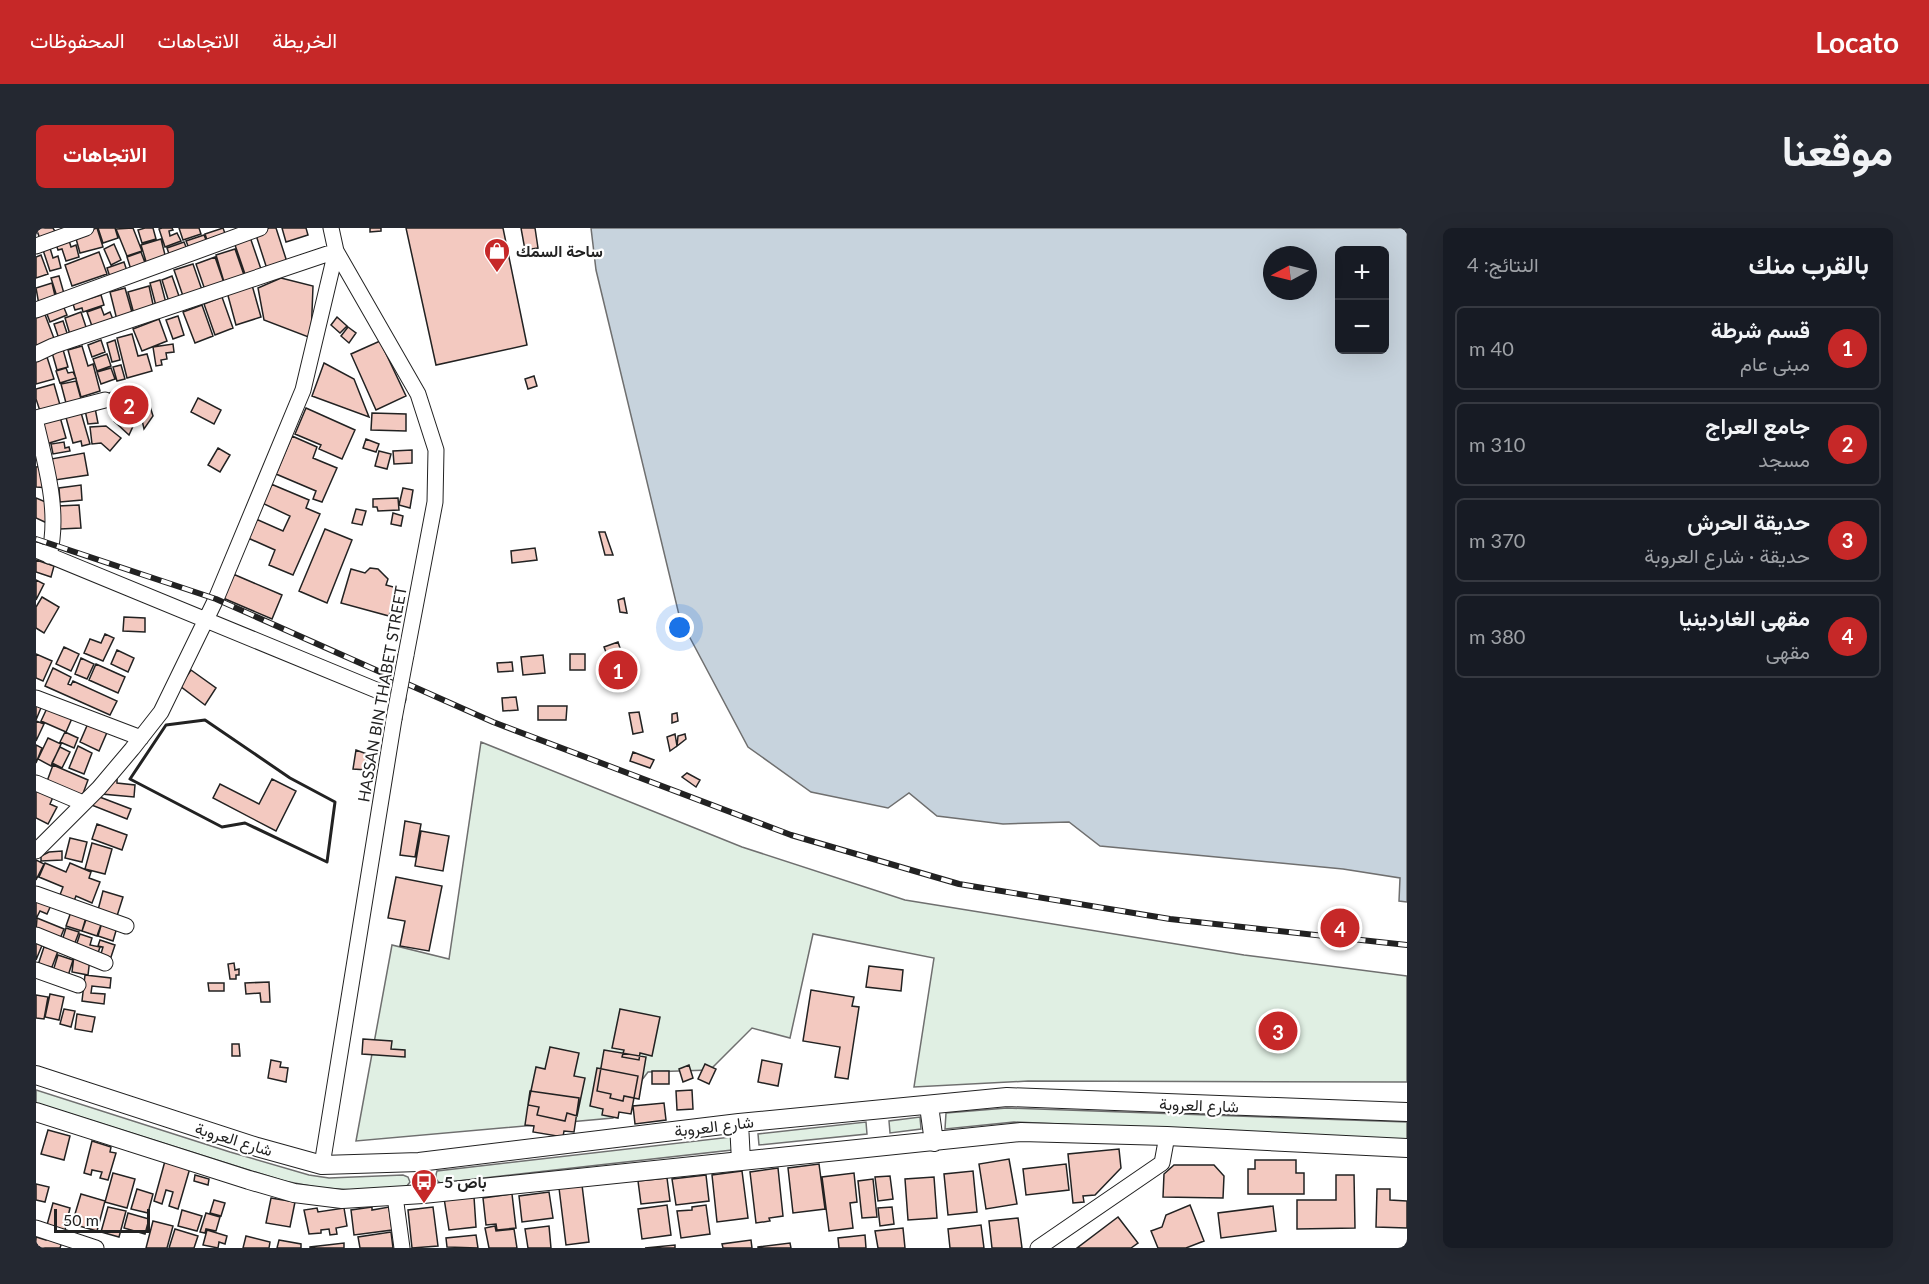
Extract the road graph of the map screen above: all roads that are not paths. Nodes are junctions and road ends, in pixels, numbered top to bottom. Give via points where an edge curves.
1 (86, 228) edge
2 (260, 228) edge
3 (331, 228) edge
4 (37, 242) edge
5 (336, 251) junction
6 (36, 310) edge
7 (36, 354) edge
8 (105, 400) dead end
9 (36, 418) edge
10 (36, 423) edge
11 (42, 553) edge
12 (206, 620) junction
13 (36, 698) edge
14 (398, 699) junction
15 (141, 738) junction
16 (36, 783) edge
17 (83, 803) junction
18 (36, 851) edge
19 (36, 894) edge
20 (126, 926) dead end
21 (36, 935) edge
22 (105, 963) dead end
23 (36, 970) edge
24 (78, 985) dead end
25 (36, 1075) edge
26 (929, 1106) junction
27 (36, 1112) edge
28 (1407, 1112) edge
29 (739, 1123) junction
30 (1167, 1136) junction
31 (934, 1142) junction
32 (1407, 1148) edge
33 (741, 1161) junction
34 (419, 1162) junction
35 (322, 1165) junction
36 (423, 1194) junction
37 (395, 1196) junction
38 (36, 1228) edge
39 (96, 1248) edge
40 (402, 1248) edge
41 (1038, 1248) edge

1 - 4 street
2 - 6 street
3 - 5 street
5 - 7 street
5 - 12 street via 303,390
5 - 14 street, HASSAN BIN THABET STREET, bridge via 418,394 436,450 435,502
8 - 9 street
10 - 11 street via 52,495 51,544
11 - 12 street
12 - 14 street
12 - 15 street via 161,712
13 - 15 street
14 - 35 street, HASSAN BIN THABET STREET, bridge
15 - 17 street
16 - 17 street
17 - 18 street
19 - 20 street
21 - 22 street
23 - 24 street
25 - 35 main road, شارع العروبة
26 - 28 main road, شارع العروبة via 1007,1097
26 - 29 main road, شارع العروبة
26 - 31 main road
27 - 37 main road, شارع العروبة via 294,1193 342,1199
29 - 33 main road
29 - 34 main road, شارع العروبة
30 - 31 main road, شارع العروبة via 1021,1132
30 - 32 main road, شارع العروبة
30 - 41 street via 1162,1163
31 - 33 main road, شارع العروبة
33 - 36 main road, شارع العروبة
34 - 35 main road, شارع العروبة
34 - 36 main road
36 - 37 main road, شارع العروبة
37 - 40 street
38 - 39 street

